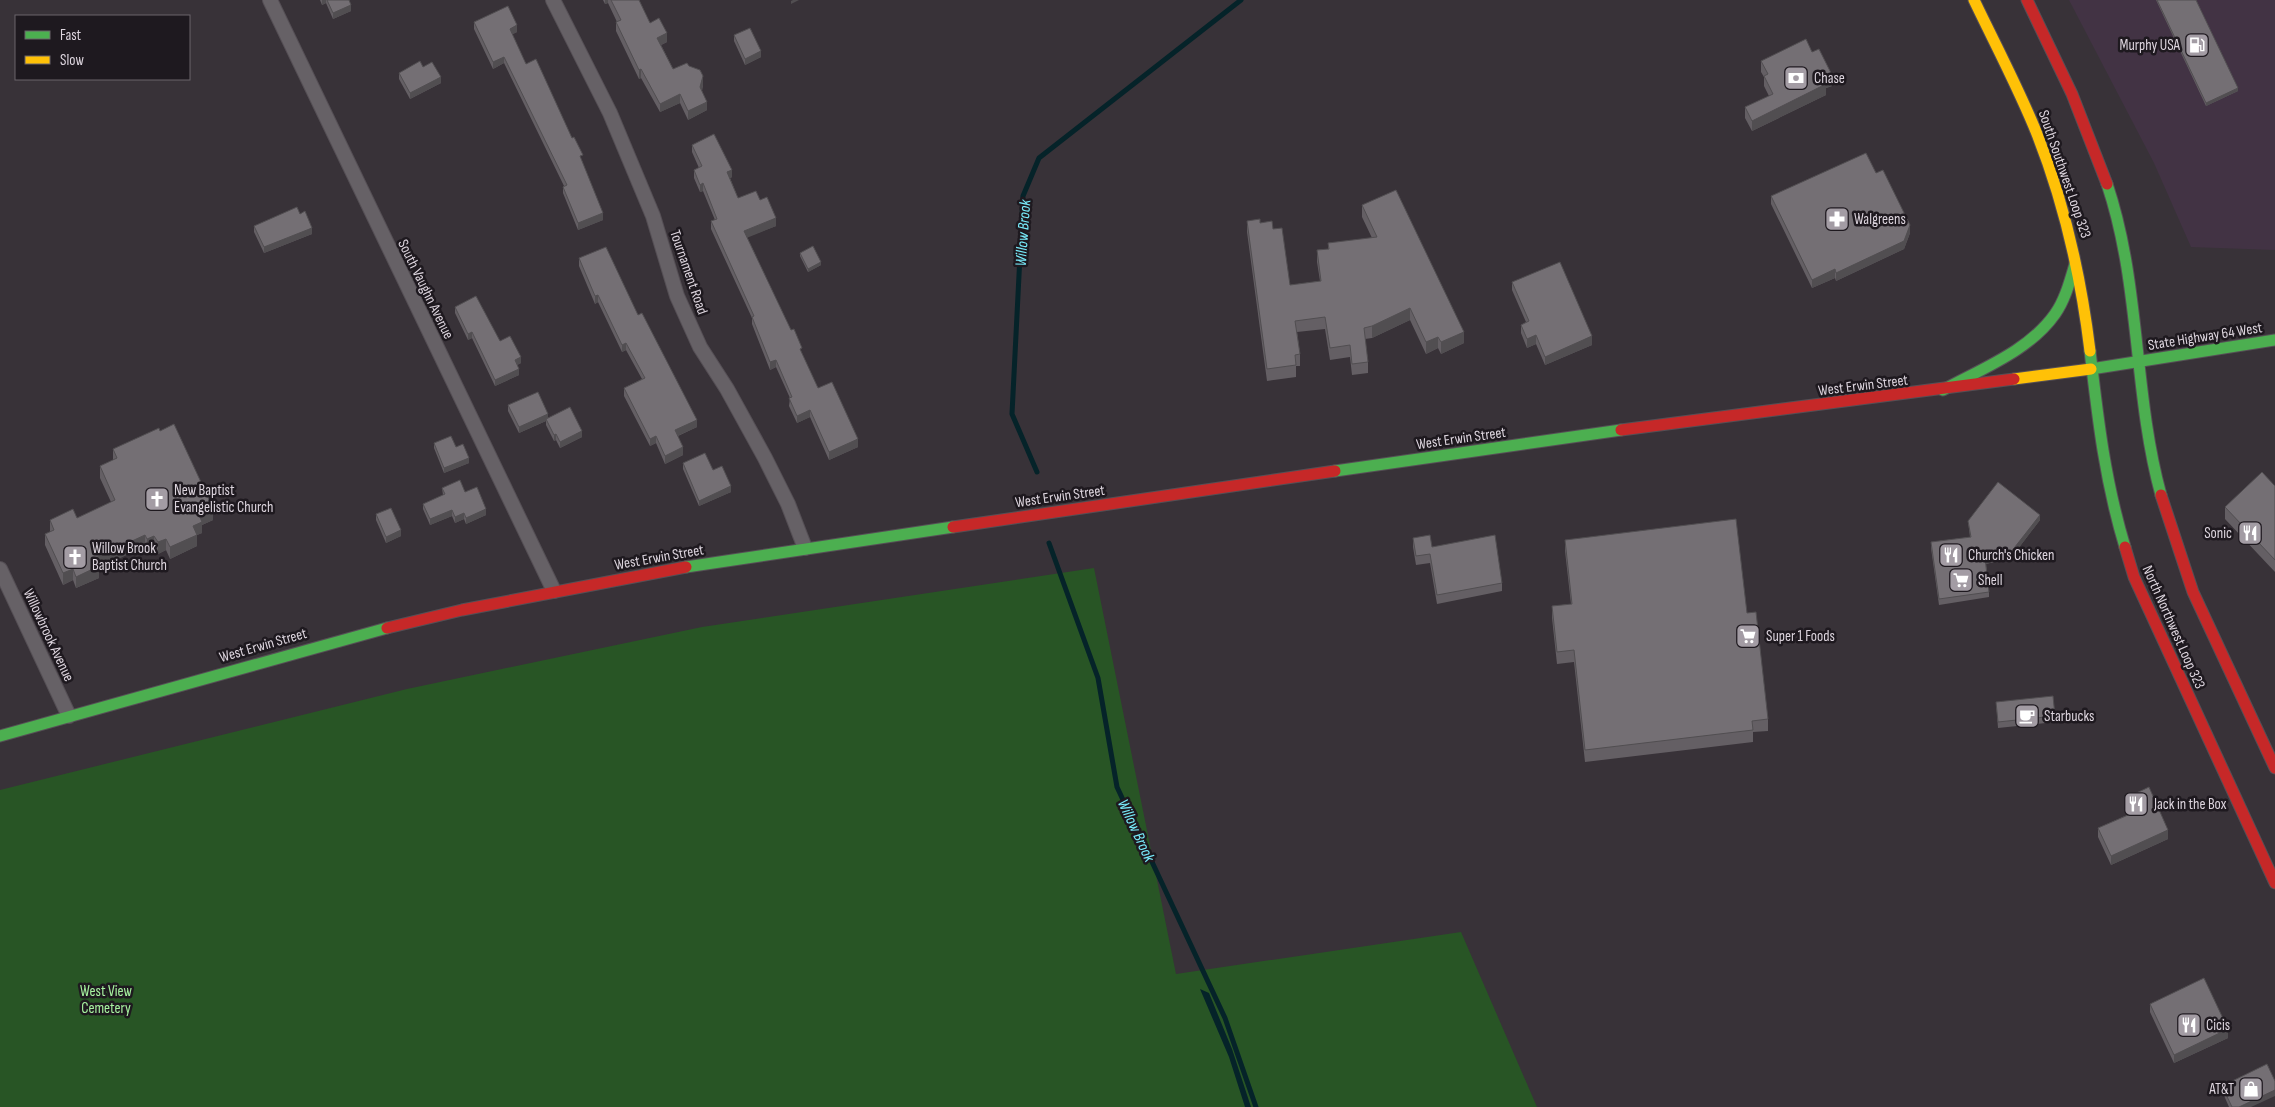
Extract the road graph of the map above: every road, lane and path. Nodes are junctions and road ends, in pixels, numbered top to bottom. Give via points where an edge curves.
1 (270, 0) edge
2 (553, 0) edge
3 (1974, 0) edge
4 (2027, 0) edge
5 (2077, 259) junction
6 (2275, 340) edge
7 (2140, 362) junction
8 (2091, 369) junction
9 (1943, 390) junction
10 (805, 548) junction
11 (0, 569) edge
12 (554, 591) junction
13 (68, 716) junction
14 (0, 736) edge
15 (2275, 768) edge
16 (2275, 883) edge

1 - 12 street, South Vaughn Avenue
2 - 10 street, Tournament Road via 610,113 653,216 677,296 700,347 765,458
3 - 5 main road, South Southwest Loop 323 via 2037,134
4 - 7 main road via 2078,105 2110,198 2125,257
5 - 8 main road, South Southwest Loop 323
5 - 9 main road via 2065,296 2043,328 2015,349
6 - 7 main road, State Highway 64 West
7 - 8 main road, West Erwin Street
7 - 15 main road via 2157,481 2172,532 2193,590
8 - 9 main road, West Erwin Street
8 - 16 main road, North Northwest Loop 323 via 2106,478 2134,577
9 - 10 main road, West Erwin Street via 1532,442
10 - 12 main road, West Erwin Street
11 - 13 street, Willowbrook Avenue
12 - 13 main road, West Erwin Street via 320,644
13 - 14 main road, West Erwin Street

